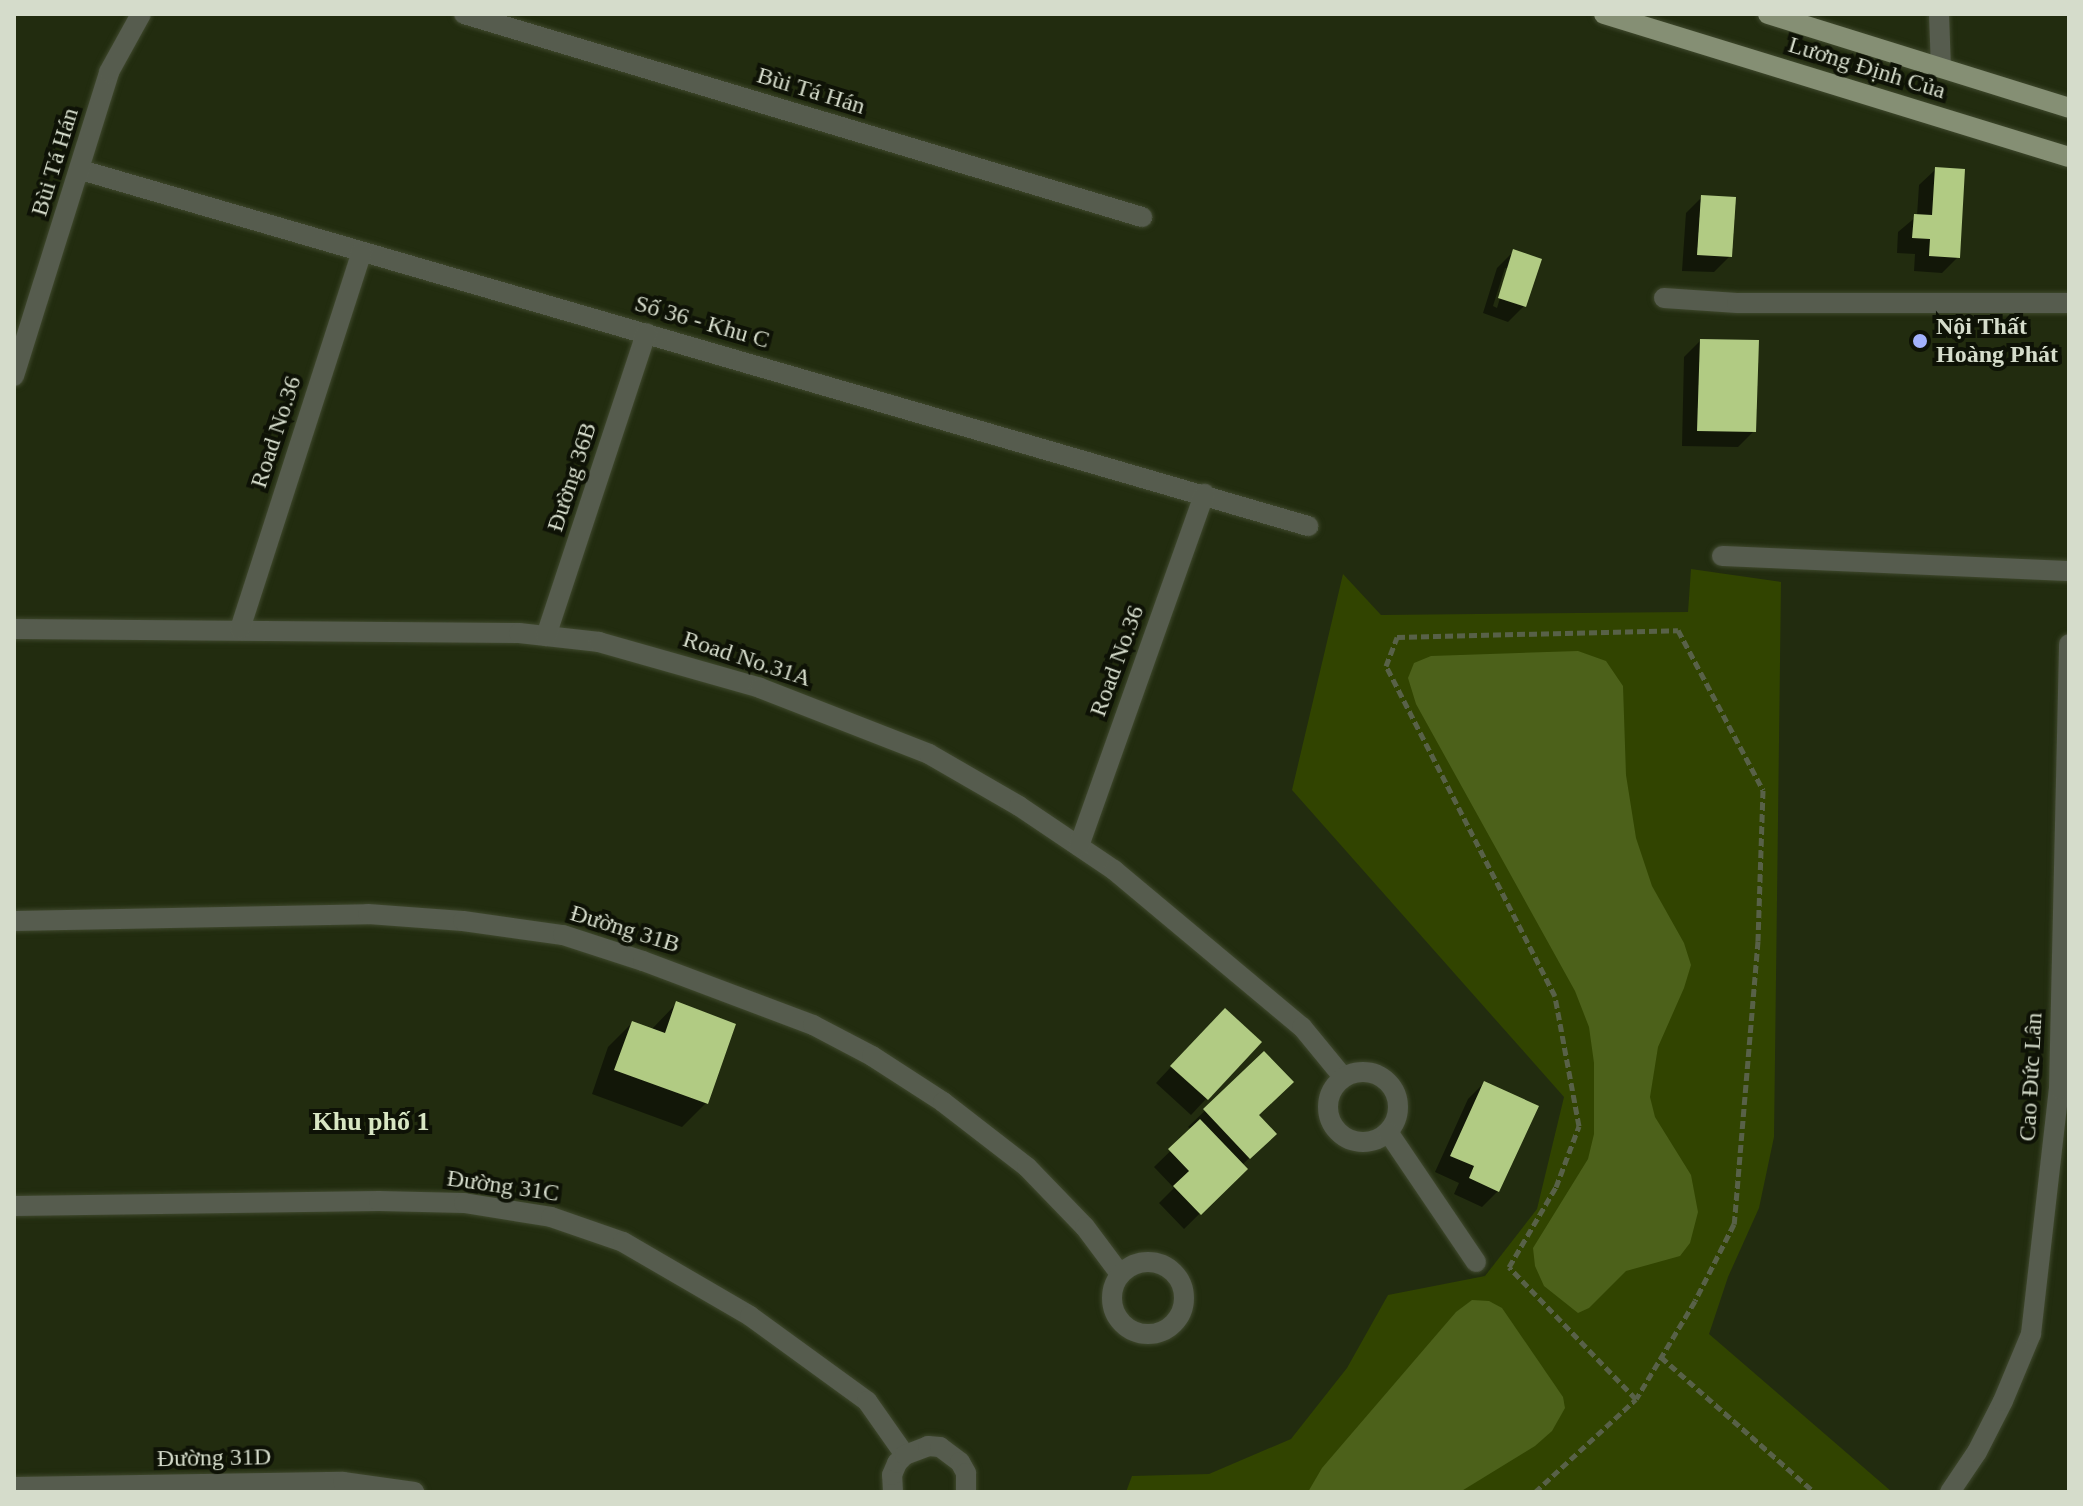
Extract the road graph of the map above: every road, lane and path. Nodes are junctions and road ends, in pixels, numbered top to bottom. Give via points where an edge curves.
1 (141, 14) edge
2 (464, 14) edge
3 (1604, 14) edge
4 (1768, 14) edge
5 (1939, 14) edge
6 (1941, 68) junction
7 (2069, 108) edge
8 (2069, 157) edge
9 (81, 170) junction
10 (1142, 217) dead end
11 (362, 252) junction
12 (1664, 298) dead end
13 (2069, 303) edge
14 (646, 333) junction
15 (14, 376) edge
16 (1204, 494) junction
17 (1308, 526) dead end
18 (1722, 556) dead end
19 (2069, 571) edge
20 (14, 629) edge
21 (240, 629) junction
22 (546, 636) junction
23 (2069, 644) edge
24 (1079, 846) junction
25 (14, 921) edge
26 (1343, 1077) junction
27 (2064, 1089) edge
28 (1388, 1132) junction
29 (14, 1206) edge
30 (1476, 1262) dead end
31 (1120, 1274) dead end
32 (1661, 1357) junction
33 (1636, 1399) junction
34 (905, 1455) junction
35 (14, 1487) edge
36 (414, 1492) edge
37 (893, 1492) edge
38 (966, 1492) edge
39 (1535, 1492) edge
40 (1814, 1492) edge
41 (1950, 1492) edge

1 - 9 street, Bùi Tá Hán via 109,72
2 - 10 street, Bùi Tá Hán
3 - 8 main road, Lương Định Của
4 - 6 main road, Lương Định Của
5 - 6 street
6 - 7 main road, Lương Định Của
9 - 11 street, Số 36 - Khu C
9 - 15 street, Bùi Tá Hán
11 - 14 street, Số 36 - Khu C
11 - 21 street, Road No.36
12 - 13 street via 1737,303
14 - 16 street, Số 36 - Khu C
14 - 22 street, Đường 36B
16 - 17 street, Số 36 - Khu C
16 - 24 street, Road No.36
18 - 19 street
20 - 21 street, Road No.31A
21 - 22 street, Road No.31A
22 - 24 street, Road No.31A via 599,642 669,661 860,726 929,754
23 - 27 street, Cao Đức Lân
24 - 26 street, Road No.31A via 1302,1027
25 - 31 street, Đường 31B via 368,914 563,935 813,1025 872,1056 1027,1167 1085,1227
26 - 28 street via 1365,1071 1393,1088 1398,1111
26 - 28 street via 1327,1107 1334,1128 1366,1142
27 - 41 street, Cao Đức Lân via 2031,1334 1977,1452
28 - 30 street
29 - 34 street, Đường 31C via 379,1201 464,1203 551,1217 623,1242 750,1316 867,1401
32 - 33 path
32 - 33 path via 1734,1224 1758,941 1763,790 1678,630 1397,637 1386,666 1555,996 1579,1126 1556,1187 1509,1267
32 - 40 path
33 - 39 path
34 - 37 street via 892,1475
34 - 38 street via 928,1446 951,1453 966,1473
35 - 36 street, Đường 31D via 343,1482

